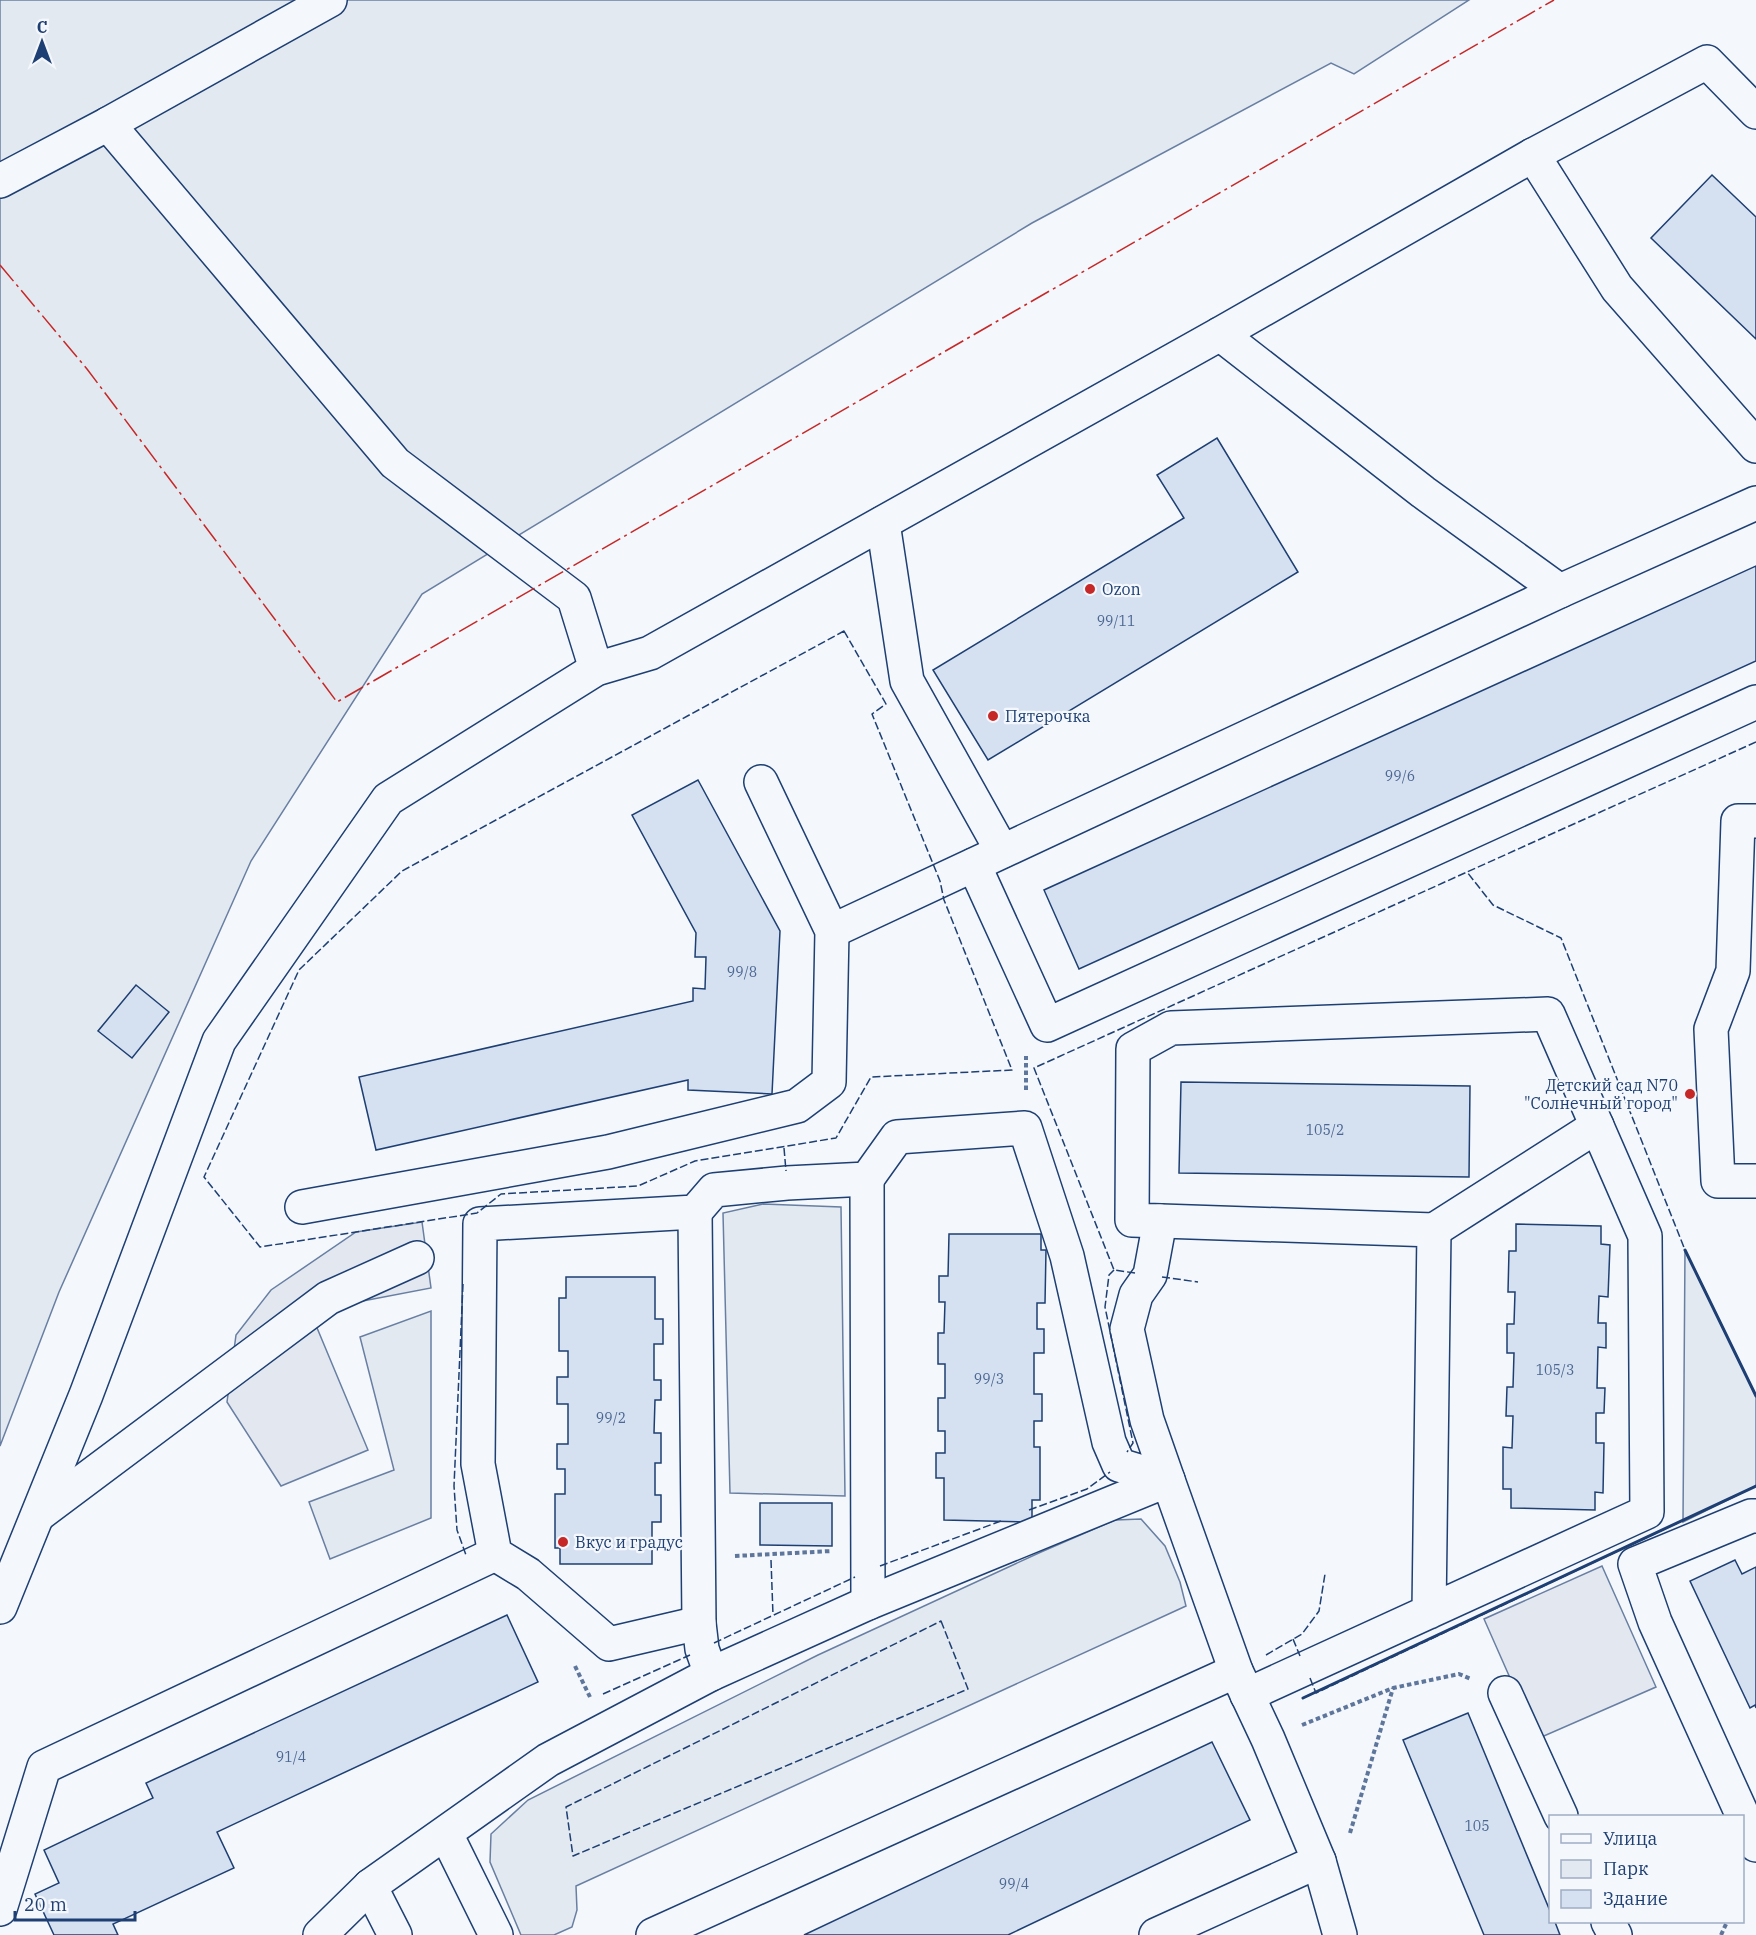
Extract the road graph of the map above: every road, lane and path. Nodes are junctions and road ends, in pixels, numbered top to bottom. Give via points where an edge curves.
1 (330, 0) edge
2 (1756, 112) edge
3 (108, 124) junction
4 (1533, 155) junction
5 (0, 181) edge
6 (1220, 334) junction
7 (1756, 446) edge
8 (1756, 504) edge
9 (883, 523) junction
10 (1560, 591) junction
11 (596, 669) junction
12 (1756, 702) edge
13 (761, 783) dead end
14 (1756, 821) edge
15 (988, 858) junction
16 (832, 931) junction
17 (1025, 1058) dead end
18 (1027, 1076) dead end
19 (1597, 1126) junction
20 (867, 1179) junction
21 (1756, 1181) edge
22 (303, 1207) dead end
23 (695, 1212) junction
24 (1160, 1221) junction
25 (1434, 1230) junction
26 (417, 1258) dead end
27 (1168, 1480) junction
28 (38, 1515) junction
29 (1756, 1516) edge
30 (869, 1550) junction
31 (495, 1554) junction
32 (698, 1558) junction
33 (868, 1603) junction
34 (0, 1607) edge
35 (1429, 1612) junction
36 (699, 1623) junction
37 (711, 1674) junction
38 (1241, 1683) junction
39 (1393, 1688) junction
40 (1505, 1693) joint
41 (1268, 1739) junction
42 (1561, 1815) edge
43 (1742, 1815) edge
44 (1744, 1819) edge
45 (446, 1833) junction
46 (1347, 1842) dead end
47 (1756, 1845) edge
48 (1319, 1861) junction
49 (370, 1886) junction
50 (0, 1910) edge
51 (320, 1935) edge
52 (395, 1935) edge
53 (496, 1935) edge
54 (653, 1935) edge
55 (1156, 1935) edge
56 (1340, 1935) edge

1 - 3 street
2 - 4 street via 1707,62
3 - 5 street
3 - 11 street via 395,462 574,598
4 - 6 street
4 - 7 street via 1617,288
6 - 9 street
6 - 10 street via 1423,492
8 - 10 street
9 - 11 street via 650,653
9 - 15 street via 907,681
10 - 15 street
11 - 28 street via 388,799 219,1041
12 - 15 street via 1047,1026
13 - 16 street
14 - 21 street via 1738,821 1733,971 1711,1029 1718,1181
15 - 16 street
16 - 22 street via 829,1082 796,1106 608,1152
17 - 18 path
19 - 24 street via 1548,1014 1171,1028 1133,1049 1132,1220
19 - 25 street
19 - 35 street via 1645,1236 1647,1512
20 - 23 street via 714,1190
20 - 27 street via 897,1137 1025,1128 1067,1256 1109,1442 1119,1465
20 - 30 street
23 - 31 street via 480,1224 478,1464
23 - 32 street
24 - 25 street
24 - 27 street via 1150,1275 1136,1295 1127,1329 1147,1420
25 - 35 street
26 - 28 street via 328,1298
27 - 33 street
27 - 38 street
28 - 34 street
29 - 43 street via 1635,1564 1655,1622
30 - 32 path
30 - 33 street
31 - 36 street via 528,1574 609,1644
31 - 50 street via 44,1767
32 - 36 street
33 - 37 street
35 - 38 street
36 - 37 street via 702,1649
37 - 45 street via 548,1760
38 - 41 street
38 - 54 street
39 - 40 path via 1460,1674
39 - 41 path
39 - 46 path
40 - 42 street
41 - 48 street
44 - 47 street
45 - 49 street
45 - 53 street
48 - 55 street
48 - 56 street
49 - 51 street
49 - 52 street

